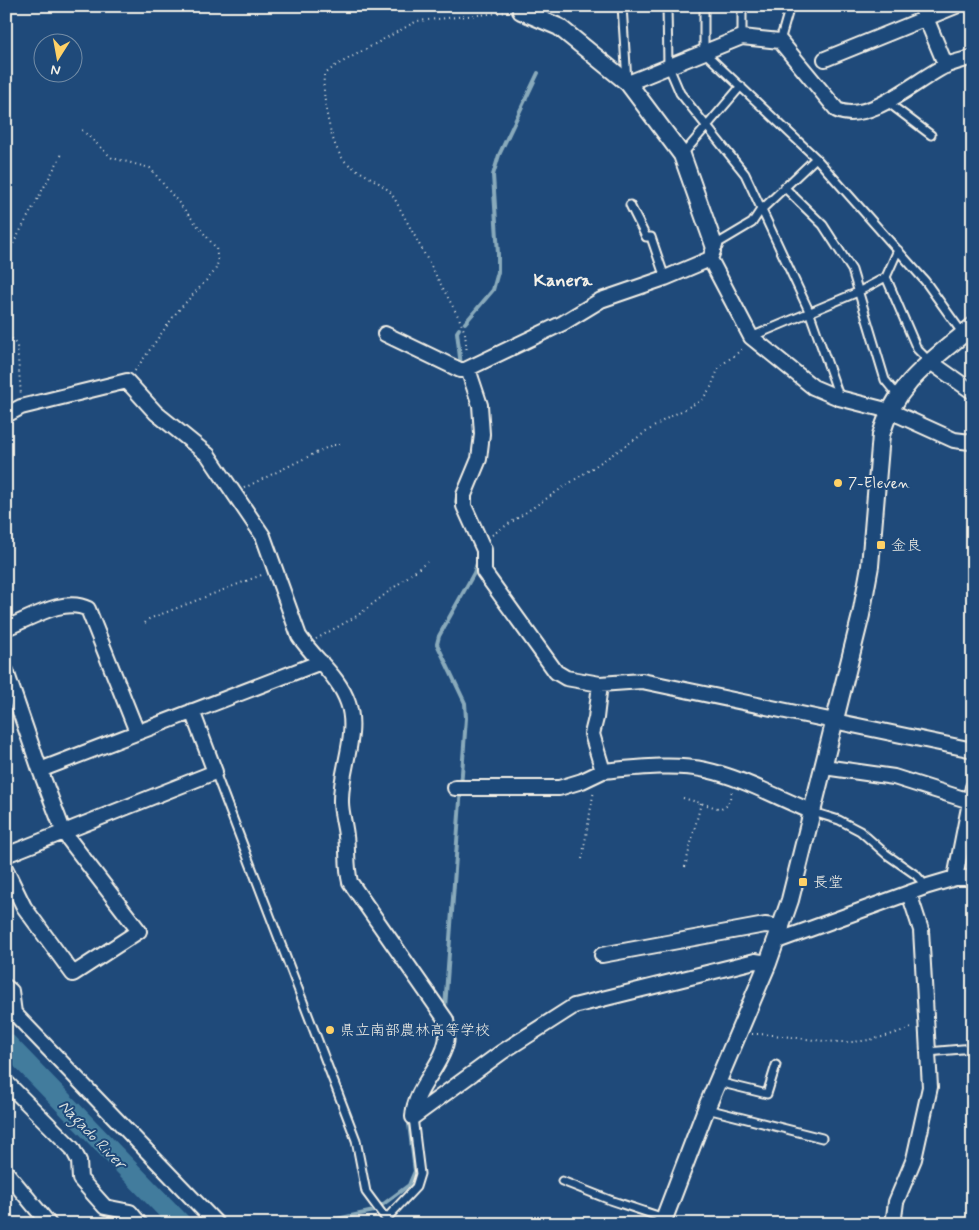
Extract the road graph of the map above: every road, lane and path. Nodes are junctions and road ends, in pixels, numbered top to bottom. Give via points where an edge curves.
1 (12, 6) edge
2 (622, 6) edge
3 (667, 6) edge
4 (704, 6) edge
5 (742, 6) edge
6 (790, 6) edge
7 (956, 6) edge
8 (518, 9) edge
9 (924, 12) edge
10 (6, 13) edge
11 (742, 37) junction
12 (780, 41) junction
13 (704, 52) junction
14 (973, 57) edge
15 (825, 59) dead end
16 (668, 65) junction
17 (946, 66) junction
18 (628, 83) junction
19 (741, 86) junction
20 (886, 101) junction
21 (707, 125) junction
22 (82, 130) dead end
23 (931, 135) dead end
24 (62, 154) dead end
25 (682, 155) junction
26 (816, 158) junction
27 (784, 187) junction
28 (630, 205) dead end
29 (760, 211) junction
30 (898, 250) junction
31 (712, 252) junction
32 (6, 257) edge
33 (886, 277) junction
34 (665, 278) junction
35 (858, 292) junction
36 (809, 311) junction
37 (6, 330) edge
38 (970, 330) edge
39 (384, 334) dead end
40 (752, 338) junction
41 (929, 362) junction
42 (464, 370) junction
43 (128, 381) junction
44 (973, 392) edge
45 (839, 398) junction
46 (894, 404) junction
47 (21, 407) junction
48 (6, 416) edge
49 (973, 439) edge
50 (342, 445) dead end
51 (234, 493) junction
52 (482, 542) junction
53 (427, 562) dead end
54 (276, 570) junction
55 (145, 623) dead end
56 (6, 628) edge
57 (305, 645) junction
58 (321, 662) junction
59 (6, 671) edge
60 (600, 684) junction
61 (192, 711) junction
62 (836, 720) junction
63 (137, 732) junction
64 (973, 750) edge
65 (824, 767) junction
66 (40, 770) junction
67 (215, 772) junction
68 (600, 772) junction
69 (735, 779) junction
70 (973, 787) edge
71 (461, 788) dead end
72 (682, 798) dead end
73 (971, 801) edge
74 (701, 803) junction
75 (813, 812) junction
76 (64, 833) junction
77 (6, 855) edge
78 (582, 859) dead end
79 (685, 867) dead end
80 (6, 870) edge
81 (956, 878) junction
82 (973, 878) edge
83 (926, 886) junction
84 (909, 893) junction
85 (779, 934) junction
86 (602, 955) dead end
87 (768, 963) junction
88 (6, 987) edge
89 (926, 1022) junction
90 (738, 1032) junction
91 (973, 1048) edge
92 (928, 1052) junction
93 (776, 1065) dead end
94 (6, 1082) edge
95 (718, 1082) junction
96 (706, 1109) junction
97 (413, 1117) junction
98 (822, 1138) dead end
99 (6, 1172) edge
100 (562, 1181) dead end
101 (388, 1221) edge
102 (663, 1221) edge
103 (49, 1224) edge
104 (140, 1224) edge
105 (217, 1224) edge
106 (897, 1224) edge

1 - 10 path
2 - 18 lane
3 - 16 lane
4 - 13 lane
5 - 11 lane
6 - 12 lane
7 - 9 street
8 - 18 street via 559,27
8 - 42 path via 417,21 324,75 323,88 336,147 346,163 382,183 392,194 459,318 465,333
9 - 15 street
9 - 17 street
11 - 12 street
11 - 13 street
12 - 20 street via 837,110 850,114 862,112
13 - 16 street
13 - 19 lane
14 - 17 street
16 - 18 street
16 - 21 lane via 680,93
17 - 20 street
18 - 25 street
19 - 21 lane
19 - 26 lane
20 - 23 lane
21 - 25 lane
21 - 29 lane via 745,174
22 - 43 path via 112,158 150,168 216,248 218,262 215,271 176,313
24 - 32 path
25 - 31 street
26 - 27 lane
26 - 30 lane
27 - 29 lane
27 - 35 lane via 823,225 852,270
28 - 34 lane via 646,237 650,237
29 - 31 lane via 752,223
29 - 36 lane
30 - 33 lane
30 - 38 lane
31 - 34 street
31 - 40 street
33 - 35 lane
33 - 41 lane via 917,348
34 - 42 street via 601,300 563,323
35 - 36 lane
35 - 46 lane
36 - 40 lane
36 - 45 lane
37 - 47 path via 17,346
38 - 41 street
39 - 42 street
40 - 45 street via 813,387
40 - 52 path via 719,367 702,400 664,420
41 - 44 street
41 - 46 street via 909,381
42 - 52 street via 480,405 482,434 479,459 464,494 464,506
43 - 47 street
43 - 51 street via 156,413 208,455
45 - 46 street
46 - 49 street via 954,440 970,442
46 - 62 street via 881,435 870,566 862,615
47 - 48 street
50 - 51 path via 332,445
51 - 54 street via 260,530
52 - 60 street via 484,572 556,672 566,678
53 - 57 path via 357,616
54 - 55 path
54 - 57 street
56 - 63 street via 68,604 88,609
57 - 58 street
58 - 61 street
58 - 97 street via 349,704 351,723 341,802 350,882 448,1026 446,1048 414,1102
59 - 66 street
60 - 62 street via 642,681
60 - 68 street via 592,734
61 - 63 street
61 - 67 street
62 - 64 street
62 - 65 street
63 - 66 street
65 - 73 street via 894,777
65 - 75 street
66 - 76 street
67 - 76 street
67 - 101 lane via 356,1140 366,1192
68 - 69 street via 639,767 686,768
68 - 71 street via 559,788
68 - 78 path
69 - 74 path via 728,805 722,809
69 - 75 street
70 - 73 street
72 - 74 path
73 - 81 street
74 - 79 path
75 - 83 lane via 860,831
75 - 85 street
76 - 77 street
76 - 80 street via 139,931 73,974 24,907
81 - 82 street
81 - 83 street
83 - 84 street
84 - 85 street
84 - 89 street via 922,930
85 - 86 street via 765,925
85 - 87 street
87 - 90 street
87 - 97 street via 755,961 574,1006 502,1052
88 - 105 street via 11,991 14,1014
89 - 90 path via 892,1035 850,1042 768,1032
89 - 92 street
90 - 95 street
91 - 92 lane
92 - 106 street via 930,1087 914,1159 896,1202 894,1217
93 - 95 lane via 767,1094
94 - 104 street via 72,1148 79,1161 80,1179 105,1208 130,1212
95 - 96 street
96 - 98 lane
96 - 102 street
97 - 101 lane via 420,1174 416,1187
99 - 103 street
100 - 102 lane

